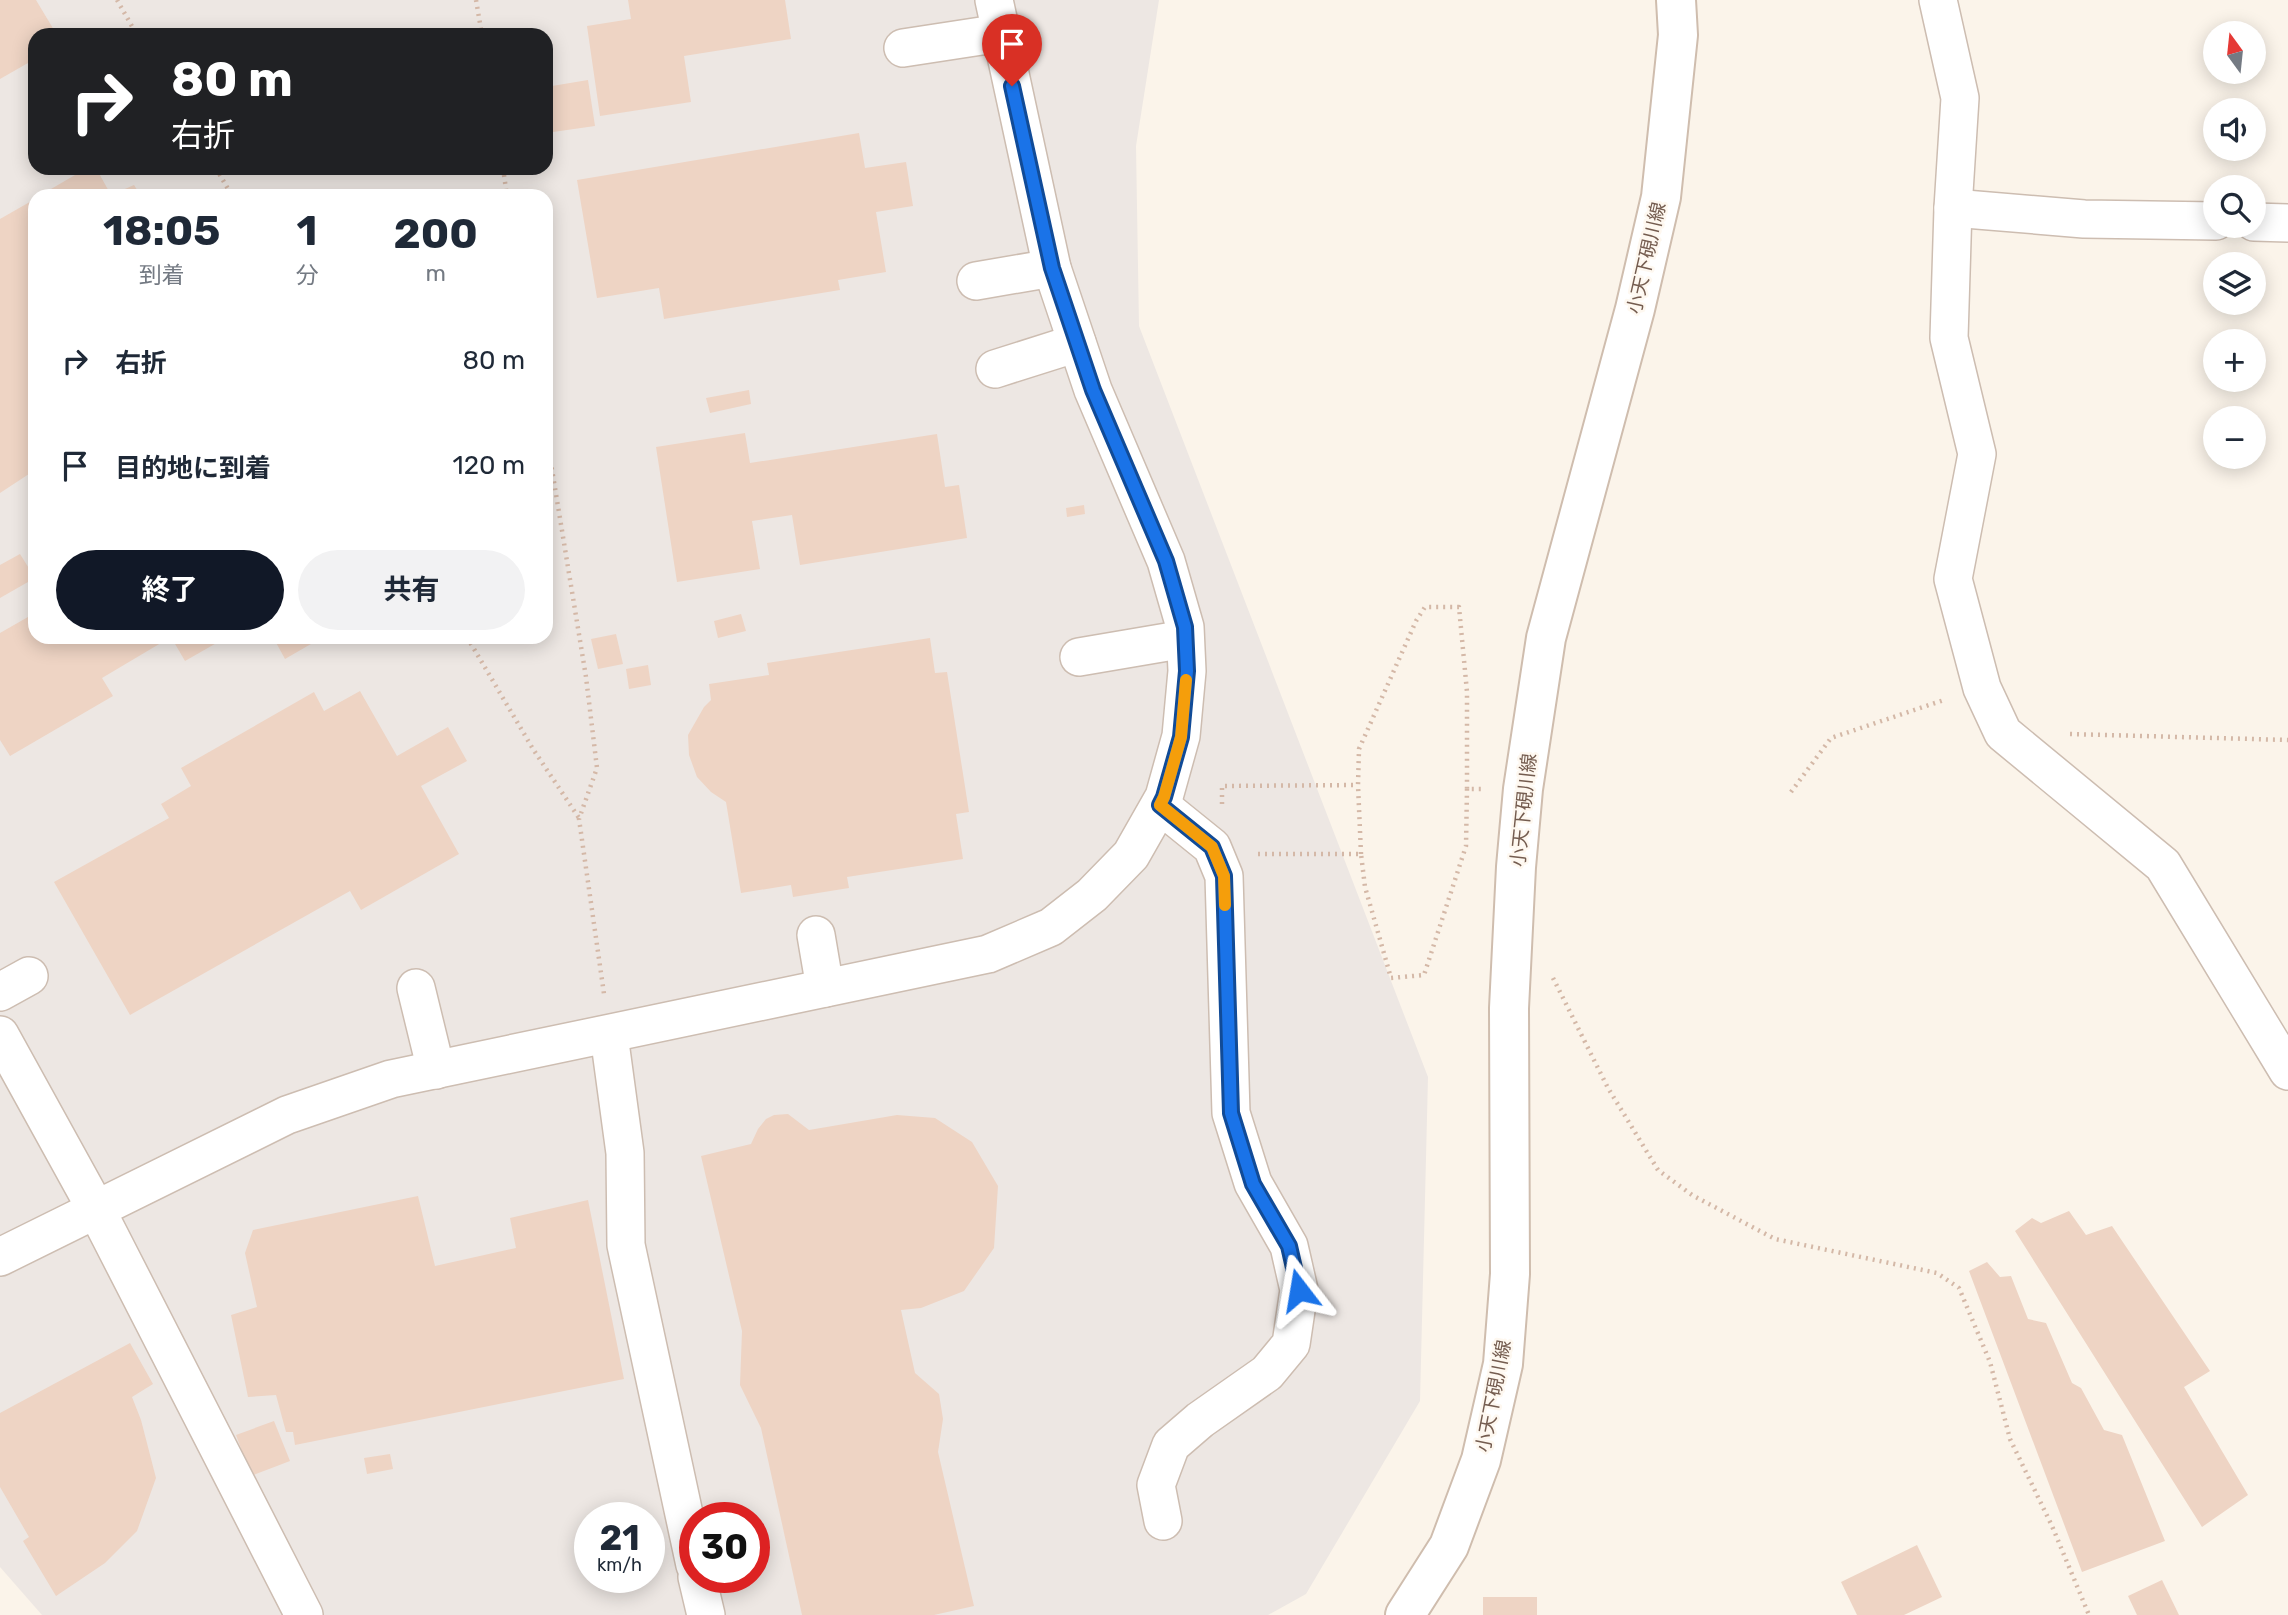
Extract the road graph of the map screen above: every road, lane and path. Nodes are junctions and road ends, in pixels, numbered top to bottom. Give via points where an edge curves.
1 (117, 0) edge
2 (476, 0) edge
3 (1676, 0) edge
4 (1938, 0) edge
5 (998, 17) edge
6 (133, 28) edge
7 (481, 28) edge
8 (903, 48) dead end
9 (1953, 208) junction
10 (2203, 222) edge
11 (2266, 222) edge
12 (2288, 223) edge
13 (1052, 268) junction
14 (976, 281) dead end
15 (1077, 343) junction
16 (995, 369) dead end
17 (553, 476) edge
18 (1185, 639) junction
19 (471, 644) edge
20 (1079, 657) dead end
21 (1982, 688) junction
22 (2003, 733) junction
23 (2288, 740) edge
24 (1358, 785) junction
25 (1467, 789) junction
26 (1523, 789) junction
27 (1791, 792) dead end
28 (1160, 805) junction
29 (1223, 813) dead end
30 (579, 818) junction
31 (1251, 854) dead end
32 (1361, 854) junction
33 (1513, 928) junction
34 (816, 935) dead end
35 (415, 988) dead end
36 (825, 988) junction
37 (0, 1035) edge
38 (609, 1035) junction
39 (436, 1070) junction
40 (2288, 1071) edge
41 (96, 1209) junction
42 (0, 1257) edge
43 (681, 1502) edge
44 (1163, 1521) dead end
45 (701, 1593) edge
46 (304, 1615) edge
47 (706, 1615) edge
48 (1405, 1615) edge
49 (2090, 1615) edge

1 - 6 path
2 - 7 path
3 - 26 main road, 小天下硯川線 via 1678,35 1661,197 1546,638
4 - 9 street via 1960,98
5 - 8 street
5 - 13 street
9 - 10 street via 2084,219
9 - 21 street via 1949,338 1977,454 1953,579
11 - 12 street
13 - 14 street
13 - 15 street
15 - 16 street
15 - 18 street via 1166,561
17 - 30 path via 597,768
18 - 20 street
18 - 28 street via 1181,737
19 - 30 path
21 - 22 street
21 - 27 path via 1831,738
22 - 23 path
22 - 40 street via 2163,865
24 - 25 path via 1359,749 1416,621 1425,607 1459,607 1467,692
24 - 29 path via 1222,786
24 - 32 path
25 - 26 path
25 - 32 path via 1465,846 1424,975 1391,978 1365,887
26 - 33 main road, 小天下硯川線
28 - 36 street via 1131,855 1092,895 1051,927 988,954
28 - 44 street via 1212,847 1224,876 1231,1113 1253,1184 1289,1246 1299,1290 1291,1344 1267,1373 1171,1445 1156,1485
30 - 38 path
31 - 32 path
33 - 48 main road, 小天下硯川線 via 1508,1008 1510,1275 1503,1364 1481,1460 1449,1546
33 - 49 path via 1550,973 1608,1088 1658,1170 1692,1195 1775,1239 1937,1273 1959,1288 1990,1362 2010,1439
34 - 36 street
35 - 39 street
36 - 38 street
37 - 41 street
38 - 39 street
38 - 43 street via 625,1153 626,1245
39 - 41 street via 391,1079 287,1115
41 - 42 street
41 - 46 street
45 - 47 street

